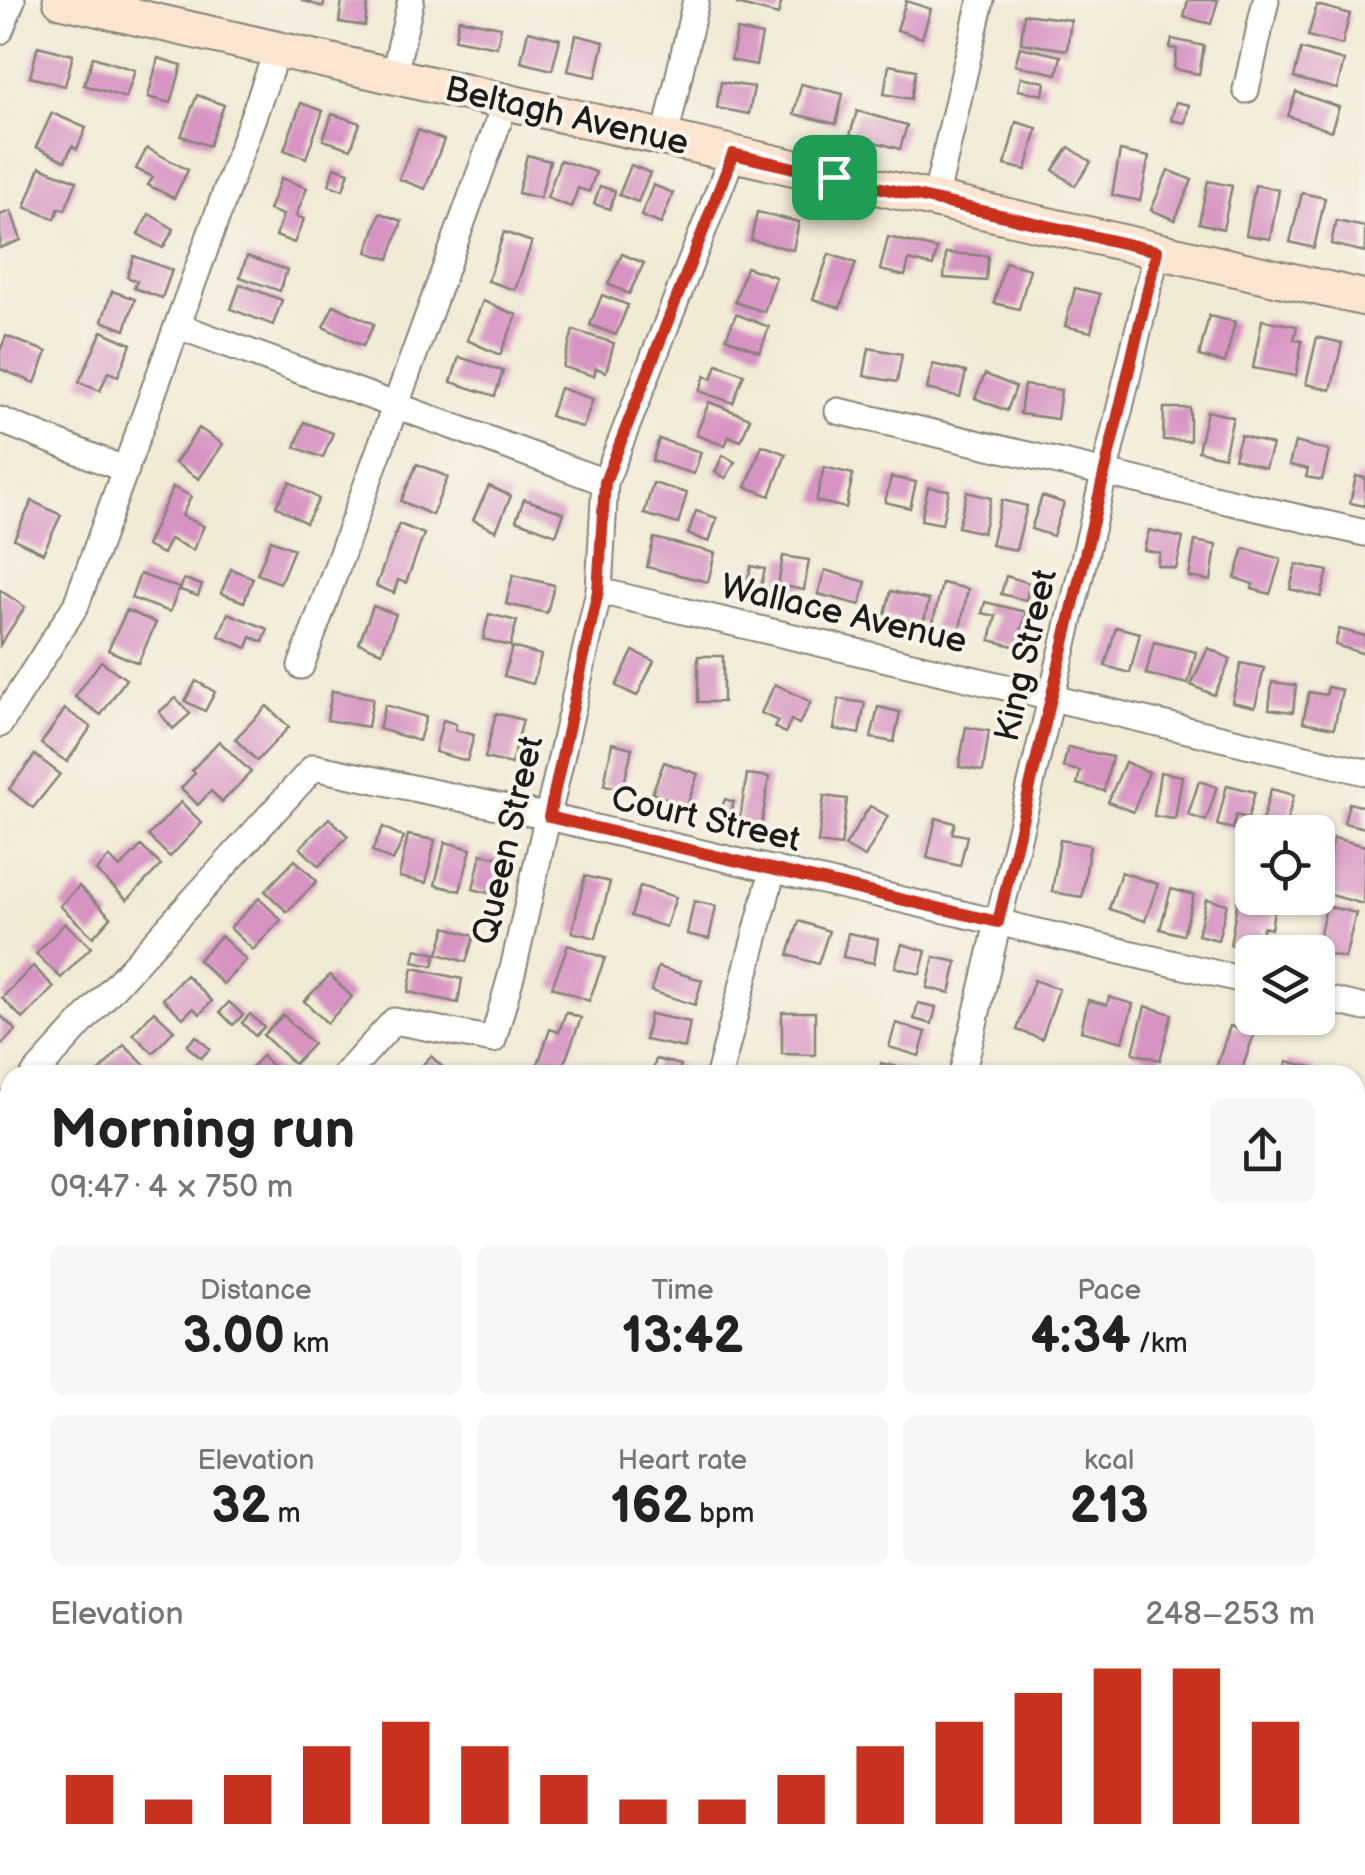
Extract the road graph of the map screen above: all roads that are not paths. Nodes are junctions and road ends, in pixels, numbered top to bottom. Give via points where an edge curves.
1 (12, 0) edge
2 (61, 0) edge
3 (412, 0) edge
4 (696, 0) edge
5 (981, 0) edge
6 (1266, 0) edge
7 (173, 12) edge
8 (0, 32) edge
9 (278, 48) junction
10 (394, 75) junction
11 (1246, 90) dead end
12 (506, 101) junction
13 (665, 138) junction
14 (733, 154) junction
15 (936, 200) junction
16 (1157, 251) junction
17 (1365, 298) edge
18 (178, 326) junction
19 (396, 405) junction
20 (838, 412) dead end
21 (0, 420) edge
22 (126, 470) junction
23 (1104, 473) junction
24 (605, 482) junction
25 (1365, 533) edge
26 (598, 591) junction
27 (300, 666) dead end
28 (10, 692) edge
29 (1051, 698) junction
30 (0, 724) edge
31 (1365, 772) edge
32 (549, 817) junction
33 (773, 869) junction
34 (998, 922) junction
35 (1235, 978) edge
36 (1335, 1001) edge
37 (1365, 1008) edge
38 (43, 1065) edge
39 (354, 1065) edge
40 (722, 1065) edge
41 (964, 1065) edge

1 - 8 street
2 - 7 street, Beltagh Avenue
3 - 10 street
4 - 13 street
5 - 15 street
6 - 11 street
7 - 9 street, Beltagh Avenue
9 - 10 street, Beltagh Avenue
9 - 18 street
10 - 12 street, Beltagh Avenue
12 - 13 street, Beltagh Avenue
12 - 19 street
13 - 14 street, Beltagh Avenue
14 - 15 street, Beltagh Avenue
14 - 24 street, Queen Street
15 - 16 street, Beltagh Avenue
16 - 17 street, Beltagh Avenue
16 - 23 street, King Street
18 - 19 street
18 - 22 street
19 - 24 street
19 - 27 street
20 - 23 street
21 - 22 street
22 - 28 street via 76,605
23 - 25 street
23 - 29 street, King Street
24 - 26 street, Queen Street
26 - 29 street, Wallace Avenue
26 - 32 street, Queen Street
28 - 30 street
29 - 31 street, Wallace Avenue
29 - 34 street, King Street
32 - 33 street, Court Street
32 - 38 street, Court Street via 314,767
32 - 39 street, Queen Street via 494,1040 394,1021
33 - 34 street, Court Street
33 - 40 street
34 - 35 street, Court Street
34 - 41 street, King Street
36 - 37 street

